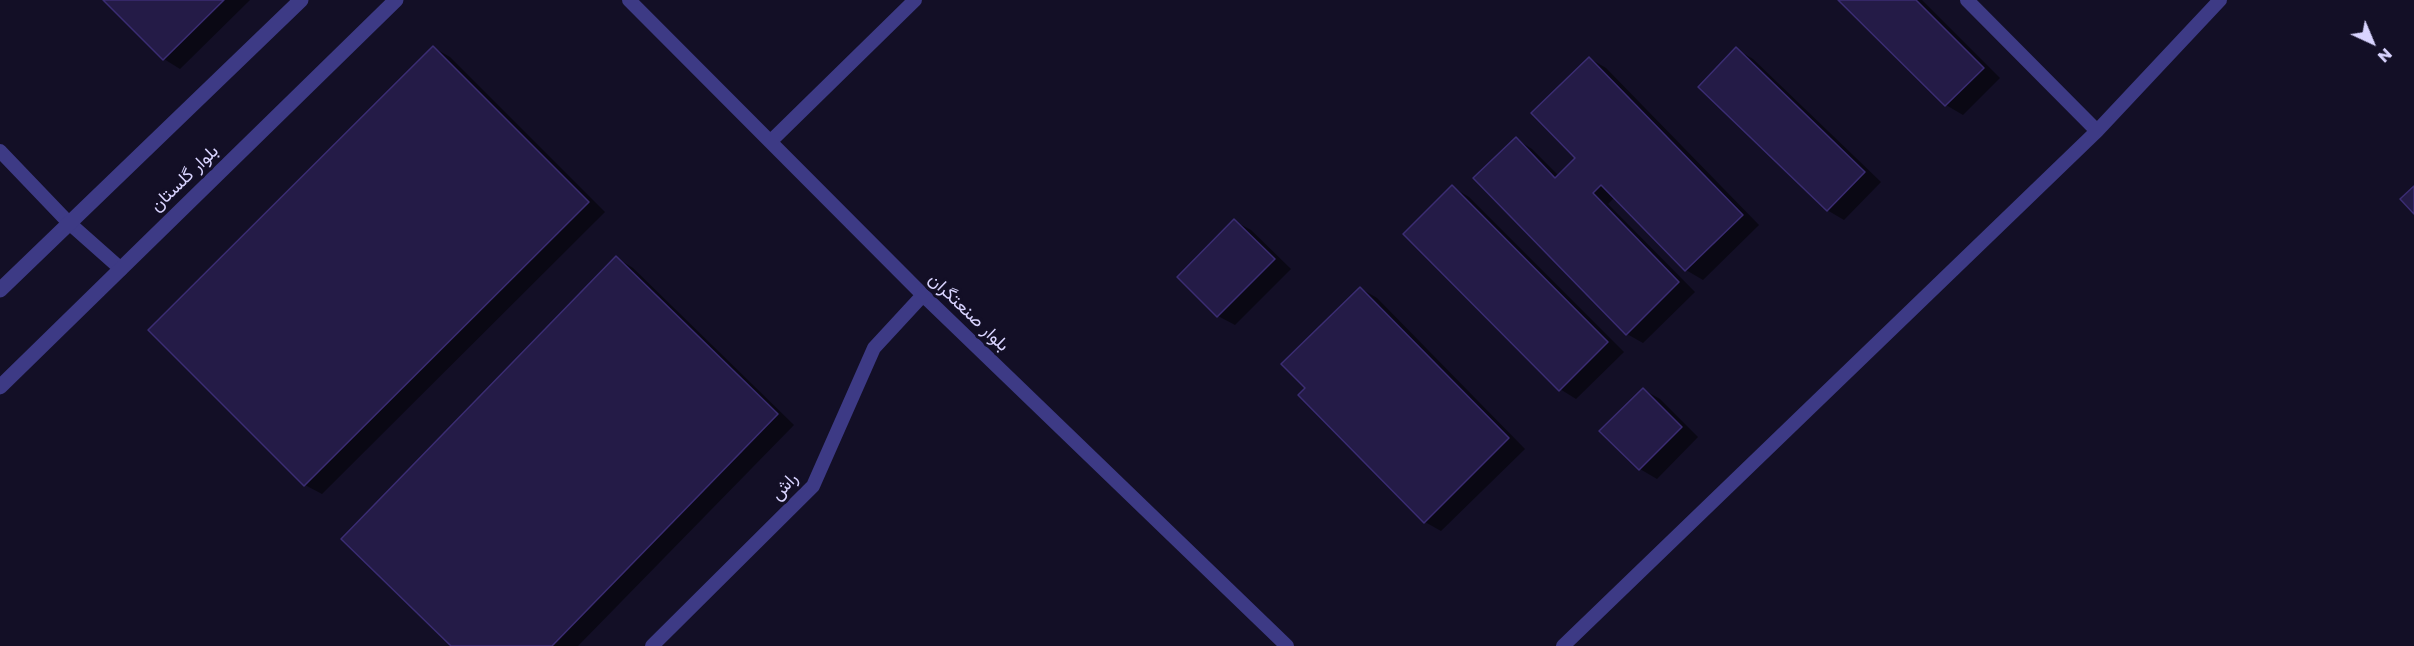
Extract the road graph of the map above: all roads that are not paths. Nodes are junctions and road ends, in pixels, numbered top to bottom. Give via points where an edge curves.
1 (301, 0) edge
2 (396, 0) edge
3 (628, 0) edge
4 (915, 0) edge
5 (1967, 0) edge
6 (2220, 0) edge
7 (2097, 131) junction
8 (771, 141) junction
9 (0, 151) edge
10 (68, 222) junction
11 (121, 269) junction
12 (0, 290) edge
13 (923, 295) junction
14 (0, 387) edge
15 (652, 646) edge
16 (1287, 646) edge
17 (1563, 646) edge

1 - 10 street
2 - 11 street, بلوار گلستان
3 - 8 lane, بلوار صنعتگران
4 - 8 lane
5 - 7 lane
6 - 7 lane
7 - 17 lane
8 - 13 lane, بلوار صنعتگران
9 - 10 lane
10 - 11 lane
10 - 12 street
11 - 14 street, بلوار گلستان
13 - 15 lane, راش via 874,348 813,486
13 - 16 lane, بلوار صنعتگران

